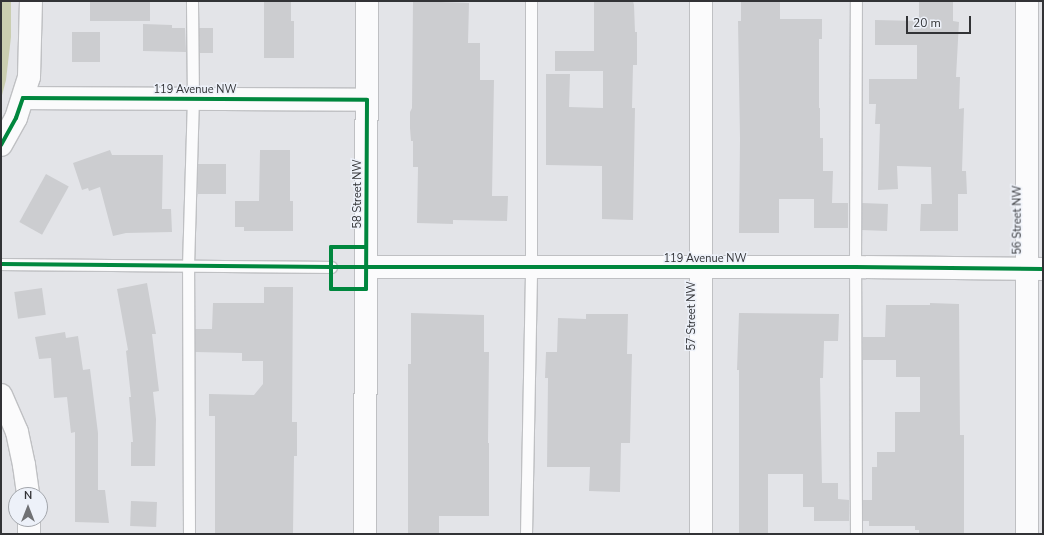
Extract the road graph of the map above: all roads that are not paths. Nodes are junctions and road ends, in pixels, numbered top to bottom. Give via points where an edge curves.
1 (31, 1) edge
2 (192, 1) edge
3 (367, 1) edge
4 (531, 1) edge
5 (701, 1) edge
6 (856, 1) edge
7 (1027, 1) edge
8 (23, 98) junction
9 (194, 99) junction
10 (367, 100) junction
11 (1, 145) edge
12 (1, 264) edge
13 (188, 266) junction
14 (331, 267) dead end
15 (366, 267) junction
16 (531, 267) junction
17 (855, 267) junction
18 (701, 268) junction
19 (1035, 269) edge
20 (1, 395) edge
21 (27, 487) edge
22 (189, 534) edge
23 (365, 534) edge
24 (526, 534) edge
25 (701, 534) edge
26 (856, 534) edge
27 (1027, 534) edge

1 - 8 street via 30,63
2 - 9 lane
3 - 10 street, 58 Street NW
4 - 16 lane
5 - 18 street, 57 Street NW
6 - 17 lane
7 - 19 street, 56 Street NW
8 - 9 street, 119 Avenue NW
8 - 11 street via 16,118
9 - 10 street, 119 Avenue NW
9 - 13 lane
10 - 15 street, 58 Street NW
12 - 13 lane
13 - 14 lane
13 - 22 lane
15 - 16 street, 119 Avenue NW
15 - 23 street, 58 Street NW
16 - 18 street, 119 Avenue NW
16 - 24 lane
17 - 18 street, 119 Avenue NW
17 - 19 street, 119 Avenue NW
17 - 26 lane
18 - 25 street, 57 Street NW
19 - 27 street, 56 Street NW
20 - 21 street via 17,432

